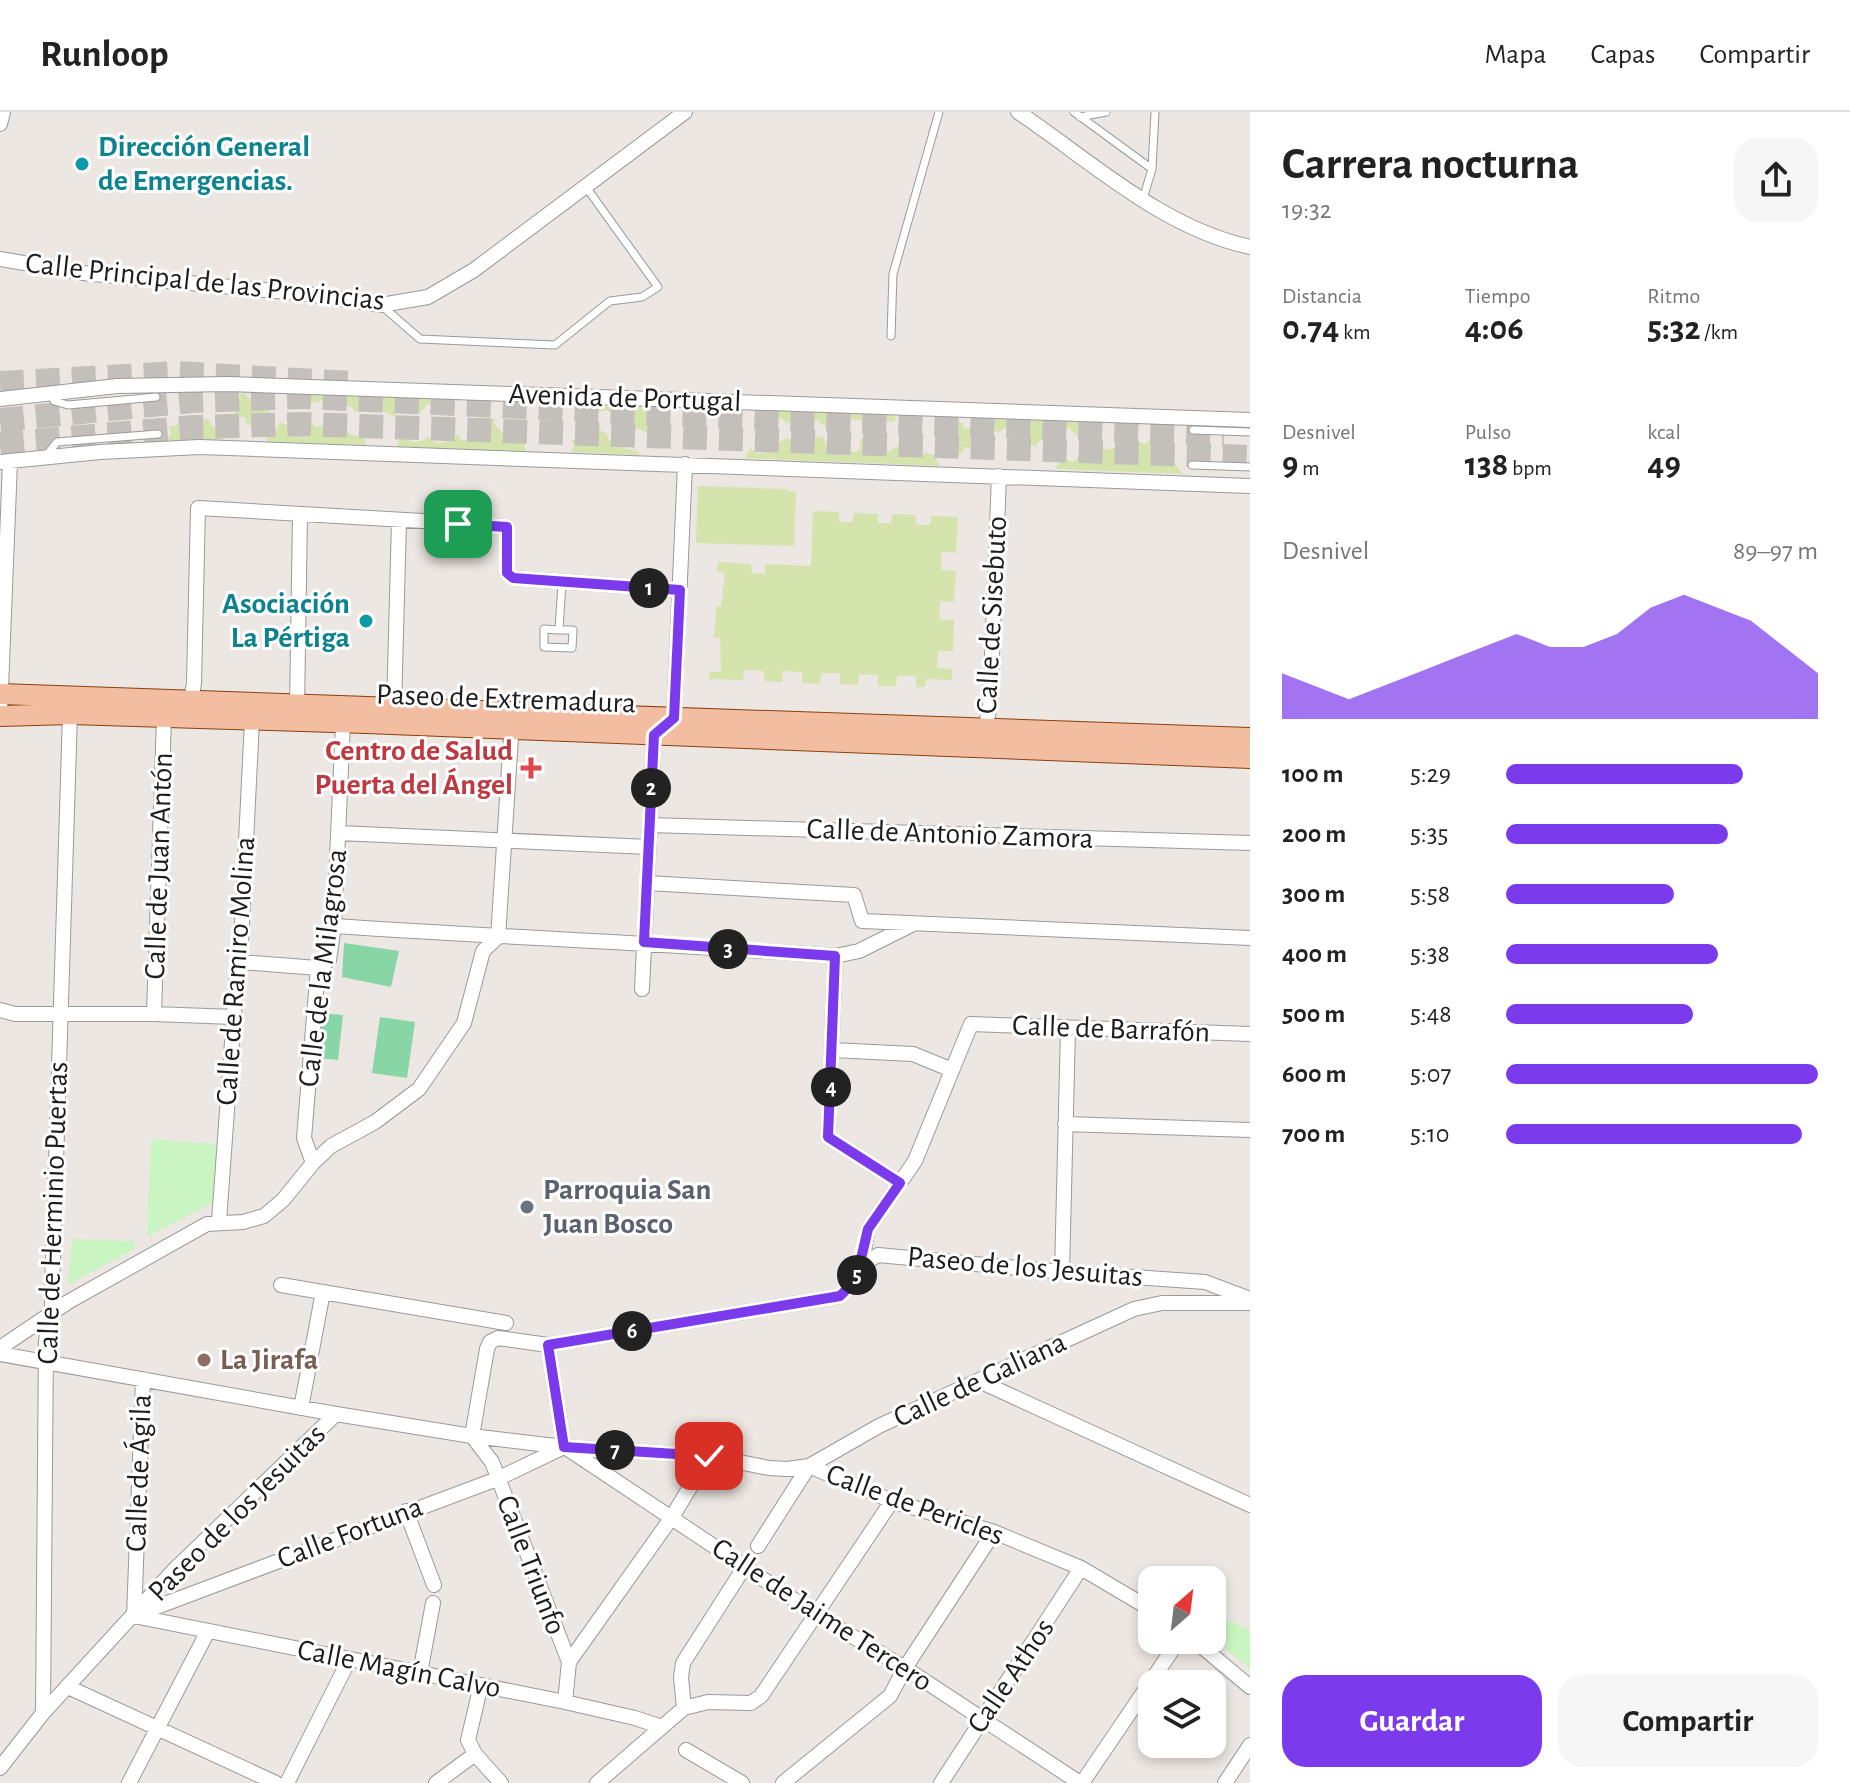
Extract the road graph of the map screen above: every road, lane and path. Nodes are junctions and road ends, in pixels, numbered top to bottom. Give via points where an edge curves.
1 (3, 112) edge
2 (685, 112) edge
3 (939, 112) edge
4 (1018, 112) edge
5 (1106, 112) edge
6 (1155, 112) edge
7 (1077, 114) edge
8 (0, 124) edge
9 (1152, 169) junction
10 (584, 186) junction
11 (1143, 199) junction
12 (1250, 247) edge
13 (0, 259) edge
14 (381, 305) junction
15 (891, 336) dead end
16 (52, 392) junction
17 (156, 397) dead end
18 (0, 399) edge
19 (1250, 420) edge
20 (1193, 430) dead end
21 (1250, 432) edge
22 (158, 434) dead end
23 (46, 458) junction
24 (5, 462) edge
25 (685, 464) junction
26 (1192, 465) dead end
27 (1250, 467) edge
28 (999, 476) junction
29 (1250, 486) edge
30 (300, 514) junction
31 (399, 520) junction
32 (440, 522) dead end
33 (458, 524) dead end
34 (562, 583) junction
35 (680, 590) junction
36 (559, 630) junction
37 (0, 694) edge
38 (394, 709) junction
39 (190, 710) junction
40 (297, 713) junction
41 (70, 714) junction
42 (0, 715) edge
43 (164, 718) junction
44 (674, 718) junction
45 (512, 720) junction
46 (252, 721) junction
47 (343, 723) junction
48 (985, 729) junction
49 (654, 735) junction
50 (1250, 738) edge
51 (969, 747) junction
52 (1250, 758) edge
53 (650, 825) junction
54 (339, 833) junction
55 (504, 840) junction
56 (1250, 843) edge
57 (649, 847) junction
58 (647, 883) junction
59 (914, 923) junction
60 (334, 926) junction
61 (498, 937) junction
62 (1250, 938) edge
63 (644, 942) junction
64 (835, 956) junction
65 (240, 962) junction
66 (318, 968) junction
67 (642, 989) dead end
68 (0, 1010) edge
69 (154, 1014) junction
70 (60, 1015) junction
71 (234, 1017) junction
72 (1068, 1029) junction
73 (1250, 1034) edge
74 (833, 1050) junction
75 (952, 1070) junction
76 (1065, 1124) junction
77 (1250, 1130) edge
78 (313, 1163) junction
79 (900, 1183) junction
80 (219, 1221) junction
81 (861, 1265) junction
82 (1062, 1272) junction
83 (281, 1285) dead end
84 (323, 1292) junction
85 (1250, 1301) edge
86 (52, 1313) junction
87 (506, 1323) dead end
88 (548, 1345) junction
89 (0, 1348) edge
90 (0, 1354) edge
91 (46, 1363) junction
92 (143, 1379) junction
93 (979, 1381) junction
94 (301, 1408) junction
95 (336, 1414) junction
96 (472, 1436) junction
97 (564, 1447) junction
98 (709, 1456) junction
99 (809, 1466) junction
100 (497, 1479) junction
101 (892, 1501) junction
102 (1250, 1505) edge
103 (406, 1511) junction
104 (672, 1517) junction
105 (994, 1532) junction
106 (758, 1546) dead end
107 (745, 1566) junction
108 (1081, 1568) junction
109 (434, 1585) dead end
110 (1138, 1602) edge
111 (433, 1603) dead end
112 (817, 1615) junction
113 (134, 1616) junction
114 (208, 1631) junction
115 (1169, 1654) edge
116 (1211, 1654) edge
117 (349, 1660) junction
118 (569, 1662) junction
119 (905, 1668) junction
120 (420, 1673) junction
121 (481, 1685) junction
122 (68, 1687) junction
123 (1250, 1687) edge
124 (565, 1702) junction
125 (684, 1708) junction
126 (43, 1713) junction
127 (981, 1718) junction
128 (662, 1727) junction
129 (159, 1730) junction
130 (1250, 1745) edge
131 (686, 1750) dead end
132 (475, 1754) junction
133 (0, 1768) edge
134 (129, 1783) edge
135 (276, 1783) edge
136 (287, 1783) edge
137 (436, 1783) edge
138 (501, 1783) edge
139 (597, 1783) edge
140 (742, 1783) edge
141 (783, 1783) edge
142 (941, 1783) edge
143 (1081, 1783) edge
144 (1225, 1783) edge

1 - 8 street
2 - 10 street, Calle Principal de las Provincias
3 - 15 lane via 893,274
4 - 11 street
5 - 7 lane
6 - 9 lane
7 - 9 lane
9 - 11 lane
10 - 14 street, Calle Principal de las Provincias via 440,291
10 - 14 lane via 658,287 642,297 610,301 555,345 420,339
11 - 12 street via 1204,233
13 - 14 street, Calle Principal de las Provincias
16 - 17 lane via 54,401 68,405
16 - 18 street, Avenida de Portugal
16 - 19 street, Avenida de Portugal via 228,384
20 - 21 lane
22 - 23 lane via 57,442
23 - 24 street
23 - 25 street via 200,447
24 - 37 street
25 - 28 street
25 - 35 street
26 - 27 lane
28 - 29 street
28 - 48 street, Calle de Sisebuto
30 - 31 street
30 - 39 street via 198,508
30 - 40 street
31 - 32 street
31 - 38 street
33 - 34 street via 507,527 507,573
34 - 35 street
34 - 36 lane
35 - 44 street
36 - 36 lane via 544,629 544,647 572,648 573,630
37 - 39 main road, Paseo de Extremadura
37 - 42 street
38 - 40 main road, Paseo de Extremadura
38 - 45 main road, Paseo de Extremadura
39 - 40 main road, Paseo de Extremadura
39 - 43 main road, Paseo de Extremadura
39 - 46 main road, Paseo de Extremadura
40 - 46 main road, Paseo de Extremadura
40 - 47 main road, Paseo de Extremadura
41 - 42 main road, Paseo de Extremadura
41 - 43 main road, Paseo de Extremadura
41 - 70 street, Calle de Herminio Puertas
43 - 69 street, Calle de Juan Antón
44 - 45 main road, Paseo de Extremadura
44 - 48 main road, Paseo de Extremadura
44 - 49 street
45 - 47 main road, Paseo de Extremadura
45 - 49 main road, Paseo de Extremadura
45 - 55 street
46 - 65 street, Calle de Ramiro Molina
47 - 54 street, Calle de la Milagrosa
48 - 50 main road, Paseo de Extremadura
48 - 51 street, Calle de Sisebuto
49 - 51 main road, Paseo de Extremadura
49 - 53 street
51 - 52 main road, Paseo de Extremadura
53 - 56 street, Calle de Antonio Zamora
53 - 57 street
54 - 55 street
54 - 60 street, Calle de la Milagrosa
55 - 57 street
55 - 61 street
57 - 58 street
58 - 59 street via 854,895 862,921
58 - 63 street
59 - 62 street
59 - 64 street via 859,951
60 - 61 street
60 - 66 street, Calle de la Milagrosa via 329,960
61 - 63 street
61 - 78 street via 483,951 464,1023 419,1089
63 - 64 street
63 - 67 street
64 - 74 street
65 - 66 street
65 - 71 street, Calle de Ramiro Molina
66 - 78 street, Calle de la Milagrosa via 304,1138
68 - 70 street
69 - 70 street
69 - 71 street
70 - 86 street, Calle de Herminio Puertas
71 - 80 street, Calle de Ramiro Molina
72 - 73 street, Calle de Barrafón
72 - 75 street, Calle de Barrafón via 971,1024
72 - 76 street
74 - 75 street via 913,1054
74 - 79 street via 828,1137
75 - 79 street via 915,1161
76 - 77 street
76 - 82 street
78 - 80 street via 264,1216
79 - 81 street via 868,1229
80 - 86 street
81 - 82 street, Paseo de los Jesuitas via 881,1255
81 - 88 street via 856,1280 840,1296
82 - 85 street, Paseo de los Jesuitas via 1205,1282
83 - 84 street
84 - 87 street
84 - 94 street
85 - 93 street, Calle de Galiana via 1162,1303 1134,1309
86 - 89 street
86 - 91 street, Calle de Herminio Puertas
88 - 96 street via 498,1338 490,1342
88 - 97 street
90 - 91 street
91 - 92 street
91 - 126 street, Calle de Herminio Puertas
92 - 94 street
92 - 113 street, Calle de Ágila
93 - 99 street, Calle de Galiana via 879,1426
93 - 102 street
94 - 95 street
95 - 96 street, Paseo de los Jesuitas
95 - 113 street, Paseo de los Jesuitas via 175,1569
96 - 97 street, Calle de Pericles
96 - 100 street, Calle Triunfo via 492,1462
97 - 98 street, Calle de Pericles
97 - 100 street, Calle Fortuna
97 - 104 street, Calle de Jaime Tercero
98 - 99 street, Calle de Pericles via 769,1468
98 - 104 street
99 - 101 street, Calle de Pericles
99 - 106 street, Calle de Galiana
100 - 103 street, Calle Fortuna
100 - 118 street, Calle Triunfo
101 - 105 street, Calle de Pericles
101 - 112 street
103 - 109 street
103 - 113 street, Calle Fortuna
104 - 107 street, Calle de Jaime Tercero
104 - 118 street
105 - 108 street, Calle de Pericles
105 - 119 street
107 - 112 street, Calle de Jaime Tercero
107 - 125 street via 683,1663
108 - 110 street, Calle de Pericles
108 - 127 street, Calle Athos
111 - 120 street
112 - 119 street, Calle de Jaime Tercero
112 - 125 street via 751,1703 708,1702
113 - 114 street, Calle Magín Calvo
113 - 122 street, Paseo de los Jesuitas
114 - 117 street, Calle Magín Calvo
114 - 129 street
115 - 143 street
116 - 123 street
117 - 120 street, Calle Magín Calvo
117 - 136 street
118 - 124 street, Calle Triunfo
119 - 127 street, Calle de Jaime Tercero
119 - 141 street via 890,1696
120 - 121 street, Calle Magín Calvo
121 - 124 street, Calle Magín Calvo
121 - 132 street via 468,1740
122 - 126 street, Paseo de los Jesuitas
122 - 129 street
124 - 128 street, Calle Magín Calvo
125 - 128 street
126 - 133 street, Paseo de los Jesuitas
127 - 142 street, Calle Athos
127 - 143 street, Calle de Jaime Tercero
128 - 139 street
129 - 134 street
129 - 135 street
130 - 144 street
131 - 140 street
132 - 137 street
132 - 138 street

